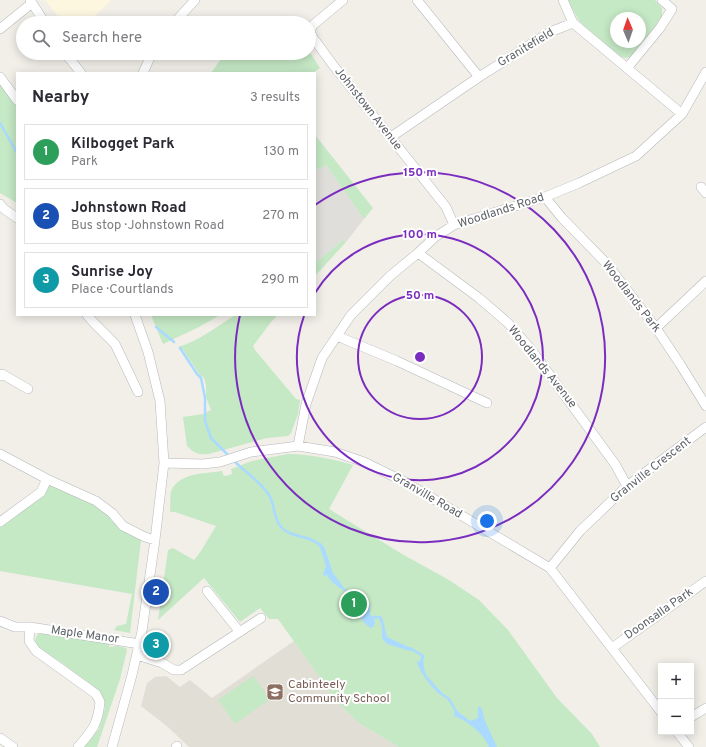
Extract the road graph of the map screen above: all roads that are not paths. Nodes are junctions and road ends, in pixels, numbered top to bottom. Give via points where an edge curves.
1 (195, 0) edge
2 (343, 0) edge
3 (418, 0) edge
4 (563, 0) edge
5 (662, 0) edge
6 (31, 2) edge
7 (40, 16) edge
8 (180, 16) edge
9 (316, 22) edge
10 (573, 23) junction
11 (0, 29) edge
12 (316, 40) edge
13 (71, 60) edge
14 (149, 60) edge
15 (628, 67) junction
16 (80, 72) edge
17 (143, 72) edge
18 (706, 72) edge
19 (0, 77) edge
20 (479, 77) junction
21 (16, 99) edge
22 (682, 114) junction
23 (391, 137) junction
24 (545, 197) junction
25 (0, 204) edge
26 (16, 217) edge
27 (454, 225) junction
28 (418, 254) junction
29 (706, 281) edge
30 (88, 316) edge
31 (135, 316) edge
32 (656, 328) junction
33 (337, 336) junction
34 (0, 376) edge
35 (28, 388) dead end
36 (138, 392) dead end
37 (487, 403) dead end
38 (706, 406) edge
39 (706, 427) edge
40 (298, 446) junction
41 (0, 454) edge
42 (164, 463) junction
43 (47, 479) junction
44 (627, 486) junction
45 (0, 522) edge
46 (155, 540) junction
47 (550, 568) junction
48 (706, 581) edge
49 (207, 591) dead end
50 (261, 618) dead end
51 (0, 621) edge
52 (30, 627) junction
53 (239, 631) junction
54 (140, 644) junction
55 (612, 648) junction
56 (137, 655) junction
57 (658, 708) edge
58 (706, 708) edge
59 (694, 715) edge
60 (679, 735) edge
61 (0, 738) edge
62 (13, 747) edge
63 (78, 747) edge
64 (112, 747) edge
65 (689, 747) edge

1 - 8 street
2 - 9 street, Johnstown Avenue
3 - 20 street
4 - 10 street
5 - 15 street via 672,9
6 - 7 street
6 - 11 street
10 - 15 street
10 - 20 street, Granitefield via 550,32
12 - 23 street, Johnstown Avenue
13 - 16 street
14 - 17 street
15 - 22 street
18 - 22 street, Woodlands Road
19 - 21 street
20 - 23 street, Granitefield
22 - 24 street, Woodlands Road via 636,156
23 - 27 street, Johnstown Avenue via 446,207
24 - 27 street, Woodlands Road
24 - 32 street, Woodlands Park via 607,264
25 - 26 street
27 - 28 street, Woodlands Road via 435,237
28 - 33 street, Woodlands Road via 390,276 351,315
28 - 44 street, Woodlands Avenue via 479,298 508,323 530,348 611,458
29 - 32 street
30 - 36 street via 116,344
31 - 42 street via 148,352 160,401
32 - 38 street, Woodlands Park
33 - 37 street
33 - 40 street, Woodlands Road via 322,358 306,404
34 - 35 street via 2,374
39 - 44 street, Granville Crescent
40 - 42 street, Granville Road via 242,455 220,462
40 - 47 street, Granville Road via 335,452 364,462 405,482
41 - 43 street
42 - 46 street
43 - 45 street via 41,492
43 - 46 street via 96,500 123,526
44 - 47 street, Granville Crescent via 580,531
46 - 54 street
47 - 55 street, Granville Road
48 - 55 street, Doonsalla Park
49 - 53 street
50 - 53 street
51 - 52 street, Maple Manor
52 - 54 street, Maple Manor
52 - 63 street via 29,641 36,651 96,694 100,702 96,723
53 - 56 street via 181,670 174,670
54 - 56 street
55 - 57 street, Granville Road
56 - 64 street
58 - 59 street
60 - 65 street
61 - 62 street

